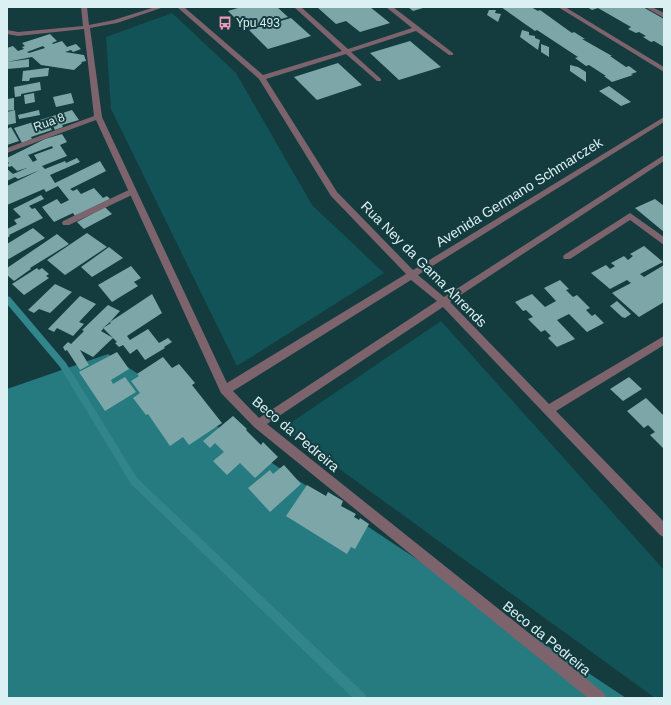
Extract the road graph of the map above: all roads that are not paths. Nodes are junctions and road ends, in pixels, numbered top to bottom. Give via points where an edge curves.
1 (84, 7) edge
2 (161, 7) edge
3 (180, 7) edge
4 (297, 7) edge
5 (389, 7) edge
6 (561, 7) edge
7 (648, 7) edge
8 (664, 16) edge
9 (87, 28) junction
10 (417, 29) junction
11 (7, 32) edge
12 (18, 34) junction
13 (7, 42) edge
14 (346, 51) junction
15 (451, 54) dead end
16 (664, 70) edge
17 (262, 78) junction
18 (380, 80) dead end
19 (98, 117) junction
20 (664, 119) edge
21 (7, 151) edge
22 (664, 157) edge
23 (133, 191) junction
24 (66, 223) dead end
25 (664, 242) edge
26 (567, 257) dead end
27 (412, 275) junction
28 (444, 302) junction
29 (664, 340) edge
30 (226, 390) junction
31 (548, 410) junction
32 (258, 424) junction
33 (664, 531) edge
34 (599, 698) edge

1 - 9 street, Beco da Pedreira
2 - 9 street
3 - 17 street, Rua Ney da Gama Ahrends
4 - 14 street
5 - 10 street
6 - 16 street
7 - 8 street
9 - 12 street
9 - 19 street, Beco da Pedreira
10 - 14 street
10 - 15 street
11 - 12 street
12 - 13 street
14 - 17 street
14 - 18 street
17 - 27 street, Rua Ney da Gama Ahrends via 334,194
19 - 21 street, Rua 8
19 - 23 street, Beco da Pedreira
20 - 27 street, Avenida Germano Schmarczek
22 - 28 street
23 - 24 street
23 - 30 street, Beco da Pedreira
25 - 26 street via 630,216
27 - 28 street, Rua Ney da Gama Ahrends
27 - 30 street, Avenida Germano Schmarczek
28 - 31 street, Rua Ney da Gama Ahrends
28 - 32 street
29 - 31 street
30 - 32 street, Beco da Pedreira
31 - 33 street, Rua Ney da Gama Ahrends
32 - 34 street, Beco da Pedreira

